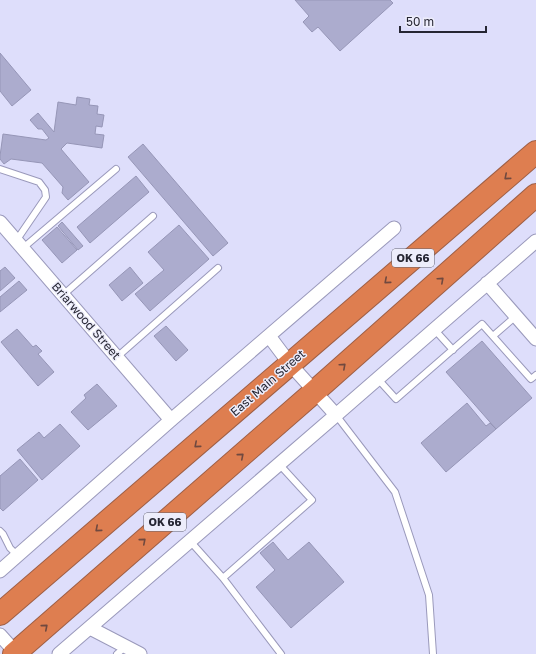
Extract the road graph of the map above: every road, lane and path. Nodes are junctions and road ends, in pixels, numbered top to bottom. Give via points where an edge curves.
1 (536, 152) edge
2 (0, 169) edge
3 (116, 169) dead end
4 (536, 195) edge
5 (153, 216) dead end
6 (0, 223) edge
7 (394, 228) dead end
8 (536, 241) edge
9 (19, 244) junction
10 (218, 268) dead end
11 (487, 283) junction
12 (63, 295) junction
13 (516, 316) junction
14 (434, 329) junction
15 (269, 336) junction
16 (493, 336) junction
17 (536, 339) edge
18 (453, 350) junction
19 (117, 357) junction
20 (290, 364) junction
21 (536, 375) edge
22 (378, 378) junction
23 (314, 392) junction
24 (336, 415) junction
25 (171, 420) junction
26 (279, 464) junction
27 (1, 533) edge
28 (190, 540) junction
29 (18, 556) junction
30 (0, 571) edge
31 (223, 578) junction
32 (0, 614) edge
33 (90, 628) junction
34 (0, 635) edge
35 (121, 650) edge
36 (16, 653) edge
37 (59, 654) edge
38 (140, 654) edge
39 (281, 654) edge
40 (433, 654) edge

1 -> 20 highway, East Main Street / OK 66
2 - 9 lane via 39,182 45,190 46,197
3 - 9 lane
23 -> 4 highway, OK 66
5 - 12 lane
6 - 9 street, Briarwood Street
7 - 15 street
8 - 11 street
9 - 12 street, Briarwood Street
10 - 19 lane
11 - 13 street
11 - 14 street
12 - 19 street, Briarwood Street
13 - 16 lane
13 - 17 street
14 - 18 lane
14 - 22 street
15 - 20 street
15 - 25 street
16 - 18 lane via 482,324
16 - 21 lane via 531,379
18 - 22 lane via 396,399
19 - 25 street, Briarwood Street
20 - 23 street
20 -> 32 highway, East Main Street / OK 66
22 - 24 street
23 - 24 street
36 -> 23 highway, OK 66
24 - 26 street
24 - 40 lane via 395,492 429,595
25 - 29 street
26 - 28 street
26 - 31 lane via 312,500
27 - 29 lane
28 - 31 lane
28 - 33 street
29 - 30 street
31 - 39 lane
33 - 35 street
33 - 37 street
34 - 36 street
35 - 38 street

